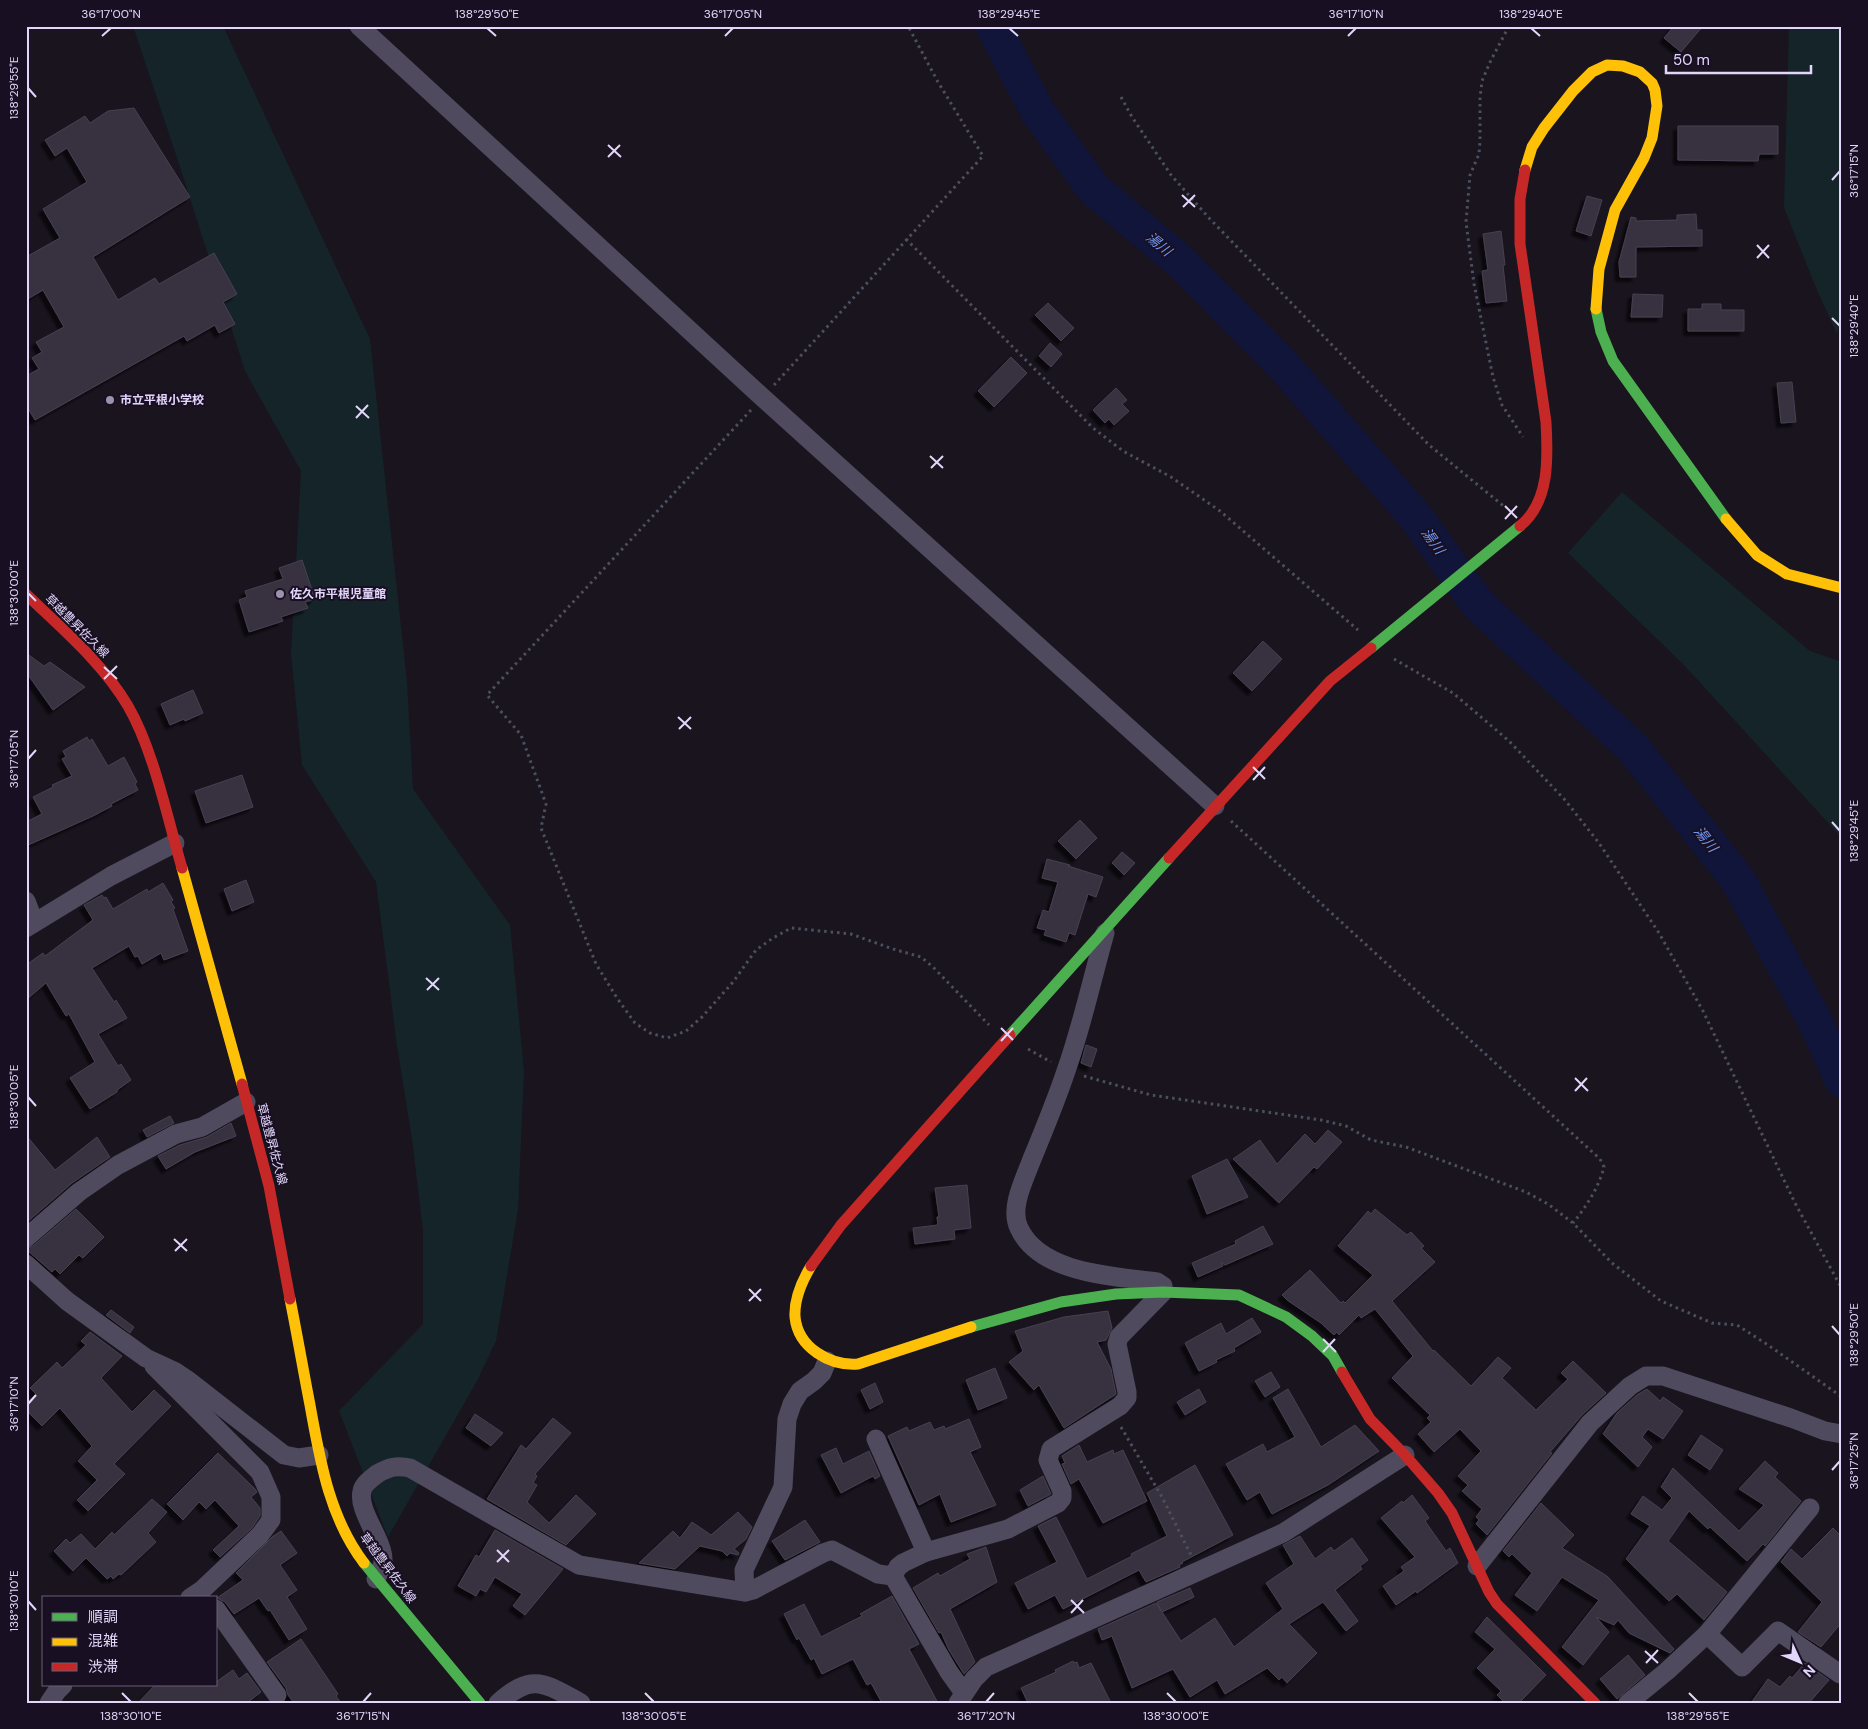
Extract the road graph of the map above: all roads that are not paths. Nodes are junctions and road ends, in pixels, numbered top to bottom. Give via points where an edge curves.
1 (359, 26) edge
2 (1842, 588) edge
3 (26, 594) edge
4 (1215, 806) junction
5 (175, 843) junction
6 (26, 901) edge
7 (30, 925) edge
8 (1107, 927) junction
9 (246, 1102) junction
10 (26, 1238) edge
11 (26, 1264) edge
12 (1163, 1292) junction
13 (146, 1358) junction
14 (827, 1361) junction
15 (1842, 1434) edge
16 (876, 1439) dead end
17 (319, 1455) junction
18 (1405, 1455) junction
19 (1810, 1508) dead end
20 (926, 1552) junction
21 (1477, 1566) junction
22 (893, 1576) junction
23 (376, 1579) junction
24 (745, 1592) junction
25 (200, 1595) edge
26 (218, 1612) edge
27 (1707, 1634) junction
28 (1840, 1674) dead end
29 (62, 1686) edge
30 (277, 1695) dead end
31 (961, 1698) edge
32 (49, 1703) edge
33 (480, 1703) edge
34 (498, 1703) edge
35 (581, 1703) edge
36 (1595, 1703) edge
37 (1628, 1703) edge

1 - 4 street via 762,397
2 - 4 street via 1788,574 1757,555 1734,530 1612,361 1598,320 1596,293 1600,267 1612,217 1652,141 1658,109 1657,92 1649,78 1625,66 1610,64 1600,67 1583,81 1547,123 1533,146 1520,190 1520,244 1548,450 1544,484 1537,506 1530,518 1330,682
3 - 5 street, 草越豊昇佐久線 via 98,666 124,700 150,758
4 - 8 street
5 - 7 street via 111,876
5 - 9 street, 草越豊昇佐久線
6 - 7 street
8 - 12 street via 1066,1071 1018,1197 1016,1220 1026,1239 1063,1266 1157,1282
8 - 14 street via 841,1225 804,1278 796,1308 797,1326 811,1348
9 - 10 street via 202,1127 176,1134 118,1165 79,1192
9 - 17 street, 草越豊昇佐久線 via 270,1186
11 - 13 street via 67,1301
12 - 14 street via 1116,1294 1061,1302 960,1330 858,1364
12 - 18 street via 1239,1295 1286,1317 1333,1356 1370,1419
12 - 20 street via 1119,1337 1117,1344 1127,1398 1120,1406 1051,1449 1048,1460 1062,1491 1058,1503 1008,1529
13 - 17 street via 189,1381 284,1455 299,1458
13 - 25 street via 260,1472 271,1497 271,1520 260,1536
14 - 24 street via 822,1372 800,1391 792,1404 787,1419 783,1487 744,1570
15 - 21 street via 1663,1376 1646,1376 1590,1422
16 - 20 street
17 - 23 street, 草越豊昇佐久線 via 328,1492 344,1530
18 - 21 street via 1452,1513
18 - 31 street via 1283,1533 986,1667
19 - 27 street
20 - 22 street via 903,1563
21 - 36 street via 1497,1604
22 - 24 street via 878,1574 832,1550
22 - 31 street
23 - 24 street via 383,1563 382,1550 363,1507 362,1491 369,1480 398,1465 410,1468 579,1565
23 - 33 street, 草越豊昇佐久線
26 - 30 street
27 - 28 street via 1742,1666 1778,1631
27 - 37 street
29 - 32 street
34 - 35 street via 511,1691 533,1683 555,1689

